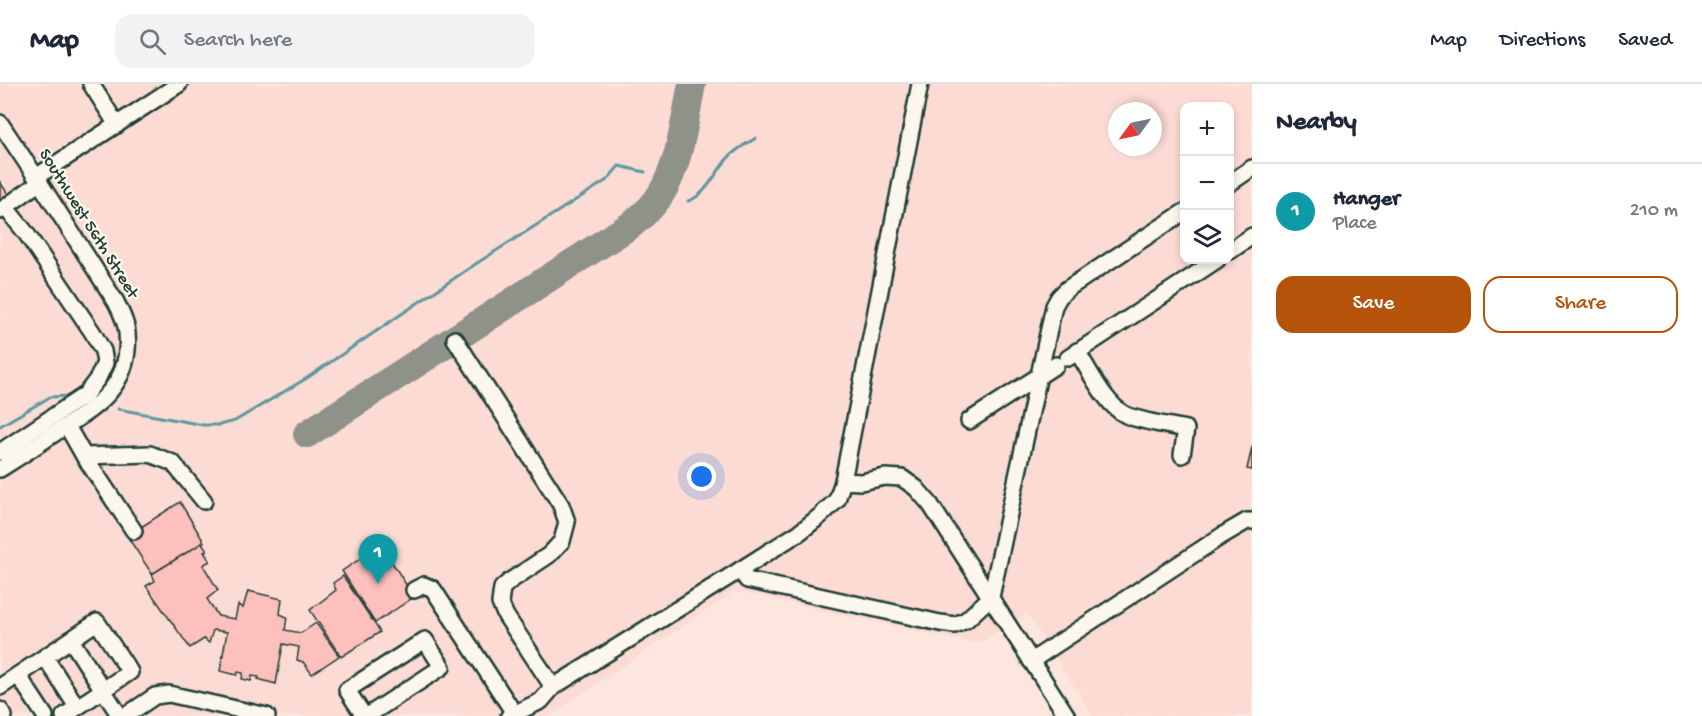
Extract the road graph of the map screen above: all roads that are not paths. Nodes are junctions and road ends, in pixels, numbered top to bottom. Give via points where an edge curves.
1 (91, 84) edge
2 (179, 84) edge
3 (920, 84) edge
4 (0, 123) edge
5 (117, 125) junction
6 (1252, 168) edge
7 (38, 179) junction
8 (1234, 180) edge
9 (3, 209) edge
10 (1180, 215) edge
11 (1252, 236) edge
12 (1234, 248) edge
13 (1211, 264) edge
14 (455, 339) dead end
15 (1067, 358) junction
16 (1040, 376) junction
17 (969, 422) dead end
18 (67, 426) junction
19 (0, 452) edge
20 (1182, 455) dead end
21 (84, 456) junction
22 (0, 470) edge
23 (843, 481) junction
24 (204, 501) dead end
25 (1252, 521) edge
26 (134, 531) dead end
27 (740, 570) junction
28 (414, 590) dead end
29 (991, 597) junction
30 (71, 640) junction
31 (45, 657) junction
32 (1031, 661) junction
33 (18, 675) junction
34 (0, 687) edge
35 (553, 687) junction
36 (103, 690) junction
37 (0, 710) edge
38 (70, 712) edge
39 (511, 714) edge
40 (4, 716) edge
41 (45, 716) edge
42 (122, 716) edge
43 (267, 716) edge
44 (366, 716) edge
45 (1067, 716) edge

1 - 5 street
2 - 5 street
3 - 23 street
4 - 7 street, Southwest 56th Street
5 - 7 street
6 - 8 street
7 - 9 street
7 - 18 street, Southwest 56th Street via 126,321 126,362 115,387
9 - 19 street via 26,233 93,333 105,363 85,395
10 - 16 street via 1059,297
11 - 12 street
13 - 15 street
14 - 35 street via 561,505 567,522 562,542 502,588 500,603
15 - 16 street
15 - 20 street via 1126,415 1186,429
16 - 17 street
16 - 29 street
18 - 21 street
18 - 22 street, Southwest 56th Street
21 - 24 street via 150,454 173,463
21 - 26 street
23 - 27 street via 837,500 820,516
23 - 29 street via 902,478 916,488
25 - 32 street via 1223,535
27 - 29 street via 747,580 955,625
27 - 35 street
28 - 39 street via 424,585 433,589
29 - 32 street
30 - 31 street
30 - 36 street
30 - 36 street via 97,622 130,672
31 - 33 street
31 - 38 street
32 - 45 street
33 - 34 street
33 - 41 street
35 - 39 street via 541,701
36 - 38 street
36 - 42 street
37 - 40 street
42 - 43 street via 155,696 169,694
44 - 44 street via 442,667 425,640 347,690

